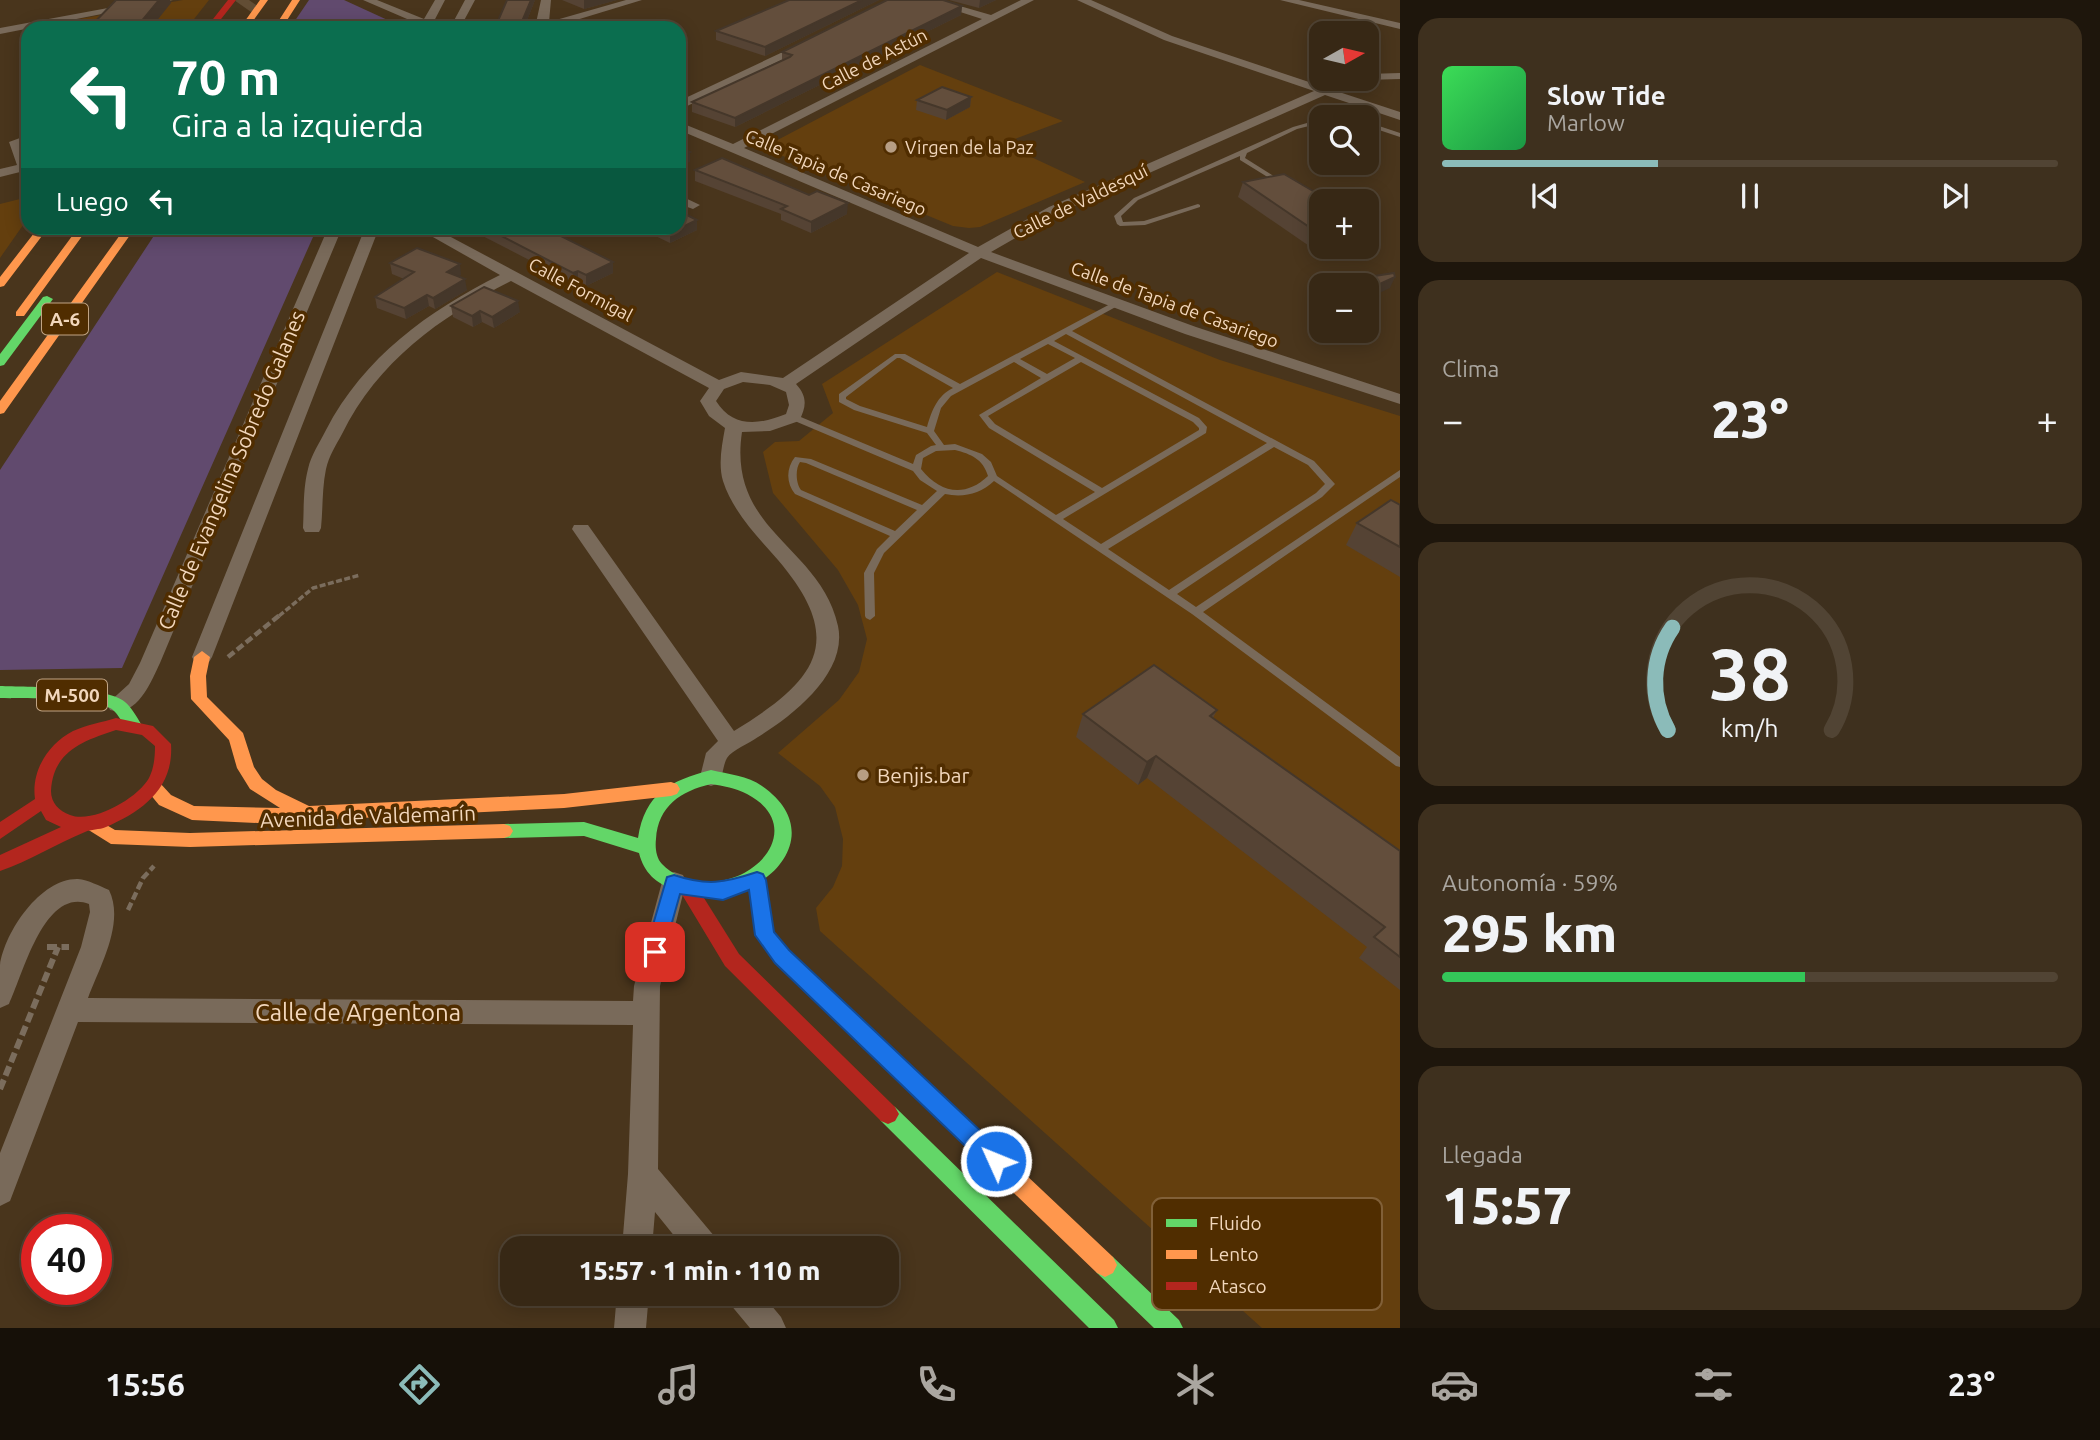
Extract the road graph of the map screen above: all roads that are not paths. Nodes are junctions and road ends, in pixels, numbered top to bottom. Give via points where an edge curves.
1 (94, 0) edge
2 (167, 0) edge
3 (264, 0) edge
4 (282, 0) edge
5 (296, 0) edge
6 (368, 0) edge
7 (440, 0) edge
8 (470, 0) edge
9 (547, 0) edge
10 (637, 0) edge
11 (928, 0) edge
12 (1029, 0) edge
13 (1082, 0) edge
14 (1285, 0) edge
15 (238, 3) edge
16 (103, 12) junction
17 (992, 19) junction
18 (54, 21) edge
19 (219, 21) edge
20 (232, 21) edge
21 (249, 21) edge
22 (268, 21) edge
23 (282, 21) edge
24 (415, 21) edge
25 (431, 21) edge
26 (459, 21) edge
27 (542, 21) edge
28 (563, 21) edge
29 (1400, 26) edge
30 (21, 27) edge
31 (0, 31) edge
32 (818, 39) edge
33 (1400, 76) edge
34 (1379, 77) edge
35 (1309, 86) edge
36 (1324, 91) joint
37 (686, 103) edge
38 (1400, 116) edge
39 (1309, 124) edge
40 (1379, 128) edge
41 (686, 129) edge
42 (1400, 135) edge
43 (21, 141) edge
44 (735, 148) junction
45 (1244, 152) junction
46 (21, 159) edge
47 (21, 168) edge
48 (0, 173) edge
49 (1288, 187) edge
50 (686, 202) edge
51 (693, 205) dead end
52 (1198, 205) dead end
53 (39, 235) edge
54 (54, 235) edge
55 (78, 235) edge
56 (95, 235) edge
57 (125, 235) edge
58 (332, 235) edge
59 (369, 235) edge
60 (437, 235) edge
61 (980, 252) junction
62 (512, 274) junction
63 (4, 290) edge
64 (1117, 304) junction
65 (1068, 332) junction
66 (0, 341) edge
67 (1050, 342) junction
68 (1081, 358) junction
69 (1015, 359) junction
70 (0, 362) edge
71 (1047, 377) junction
72 (785, 384) junction
73 (718, 386) junction
74 (960, 388) junction
75 (1400, 398) edge
76 (0, 410) edge
77 (793, 417) junction
78 (734, 425) junction
79 (930, 431) junction
80 (1272, 444) junction
81 (942, 448) junction
82 (916, 469) junction
83 (1400, 473) edge
84 (993, 477) junction
85 (942, 491) junction
86 (1102, 492) junction
87 (922, 509) junction
88 (1058, 518) junction
89 (312, 528) dead end
90 (581, 529) dead end
91 (897, 535) junction
92 (1102, 548) junction
93 (1170, 594) junction
94 (1196, 612) junction
95 (870, 616) dead end
96 (200, 666) joint
97 (0, 692) edge
98 (118, 704) junction
99 (0, 705) edge
100 (24, 711) dead end
101 (133, 724) junction
102 (731, 743) junction
103 (1400, 763) edge
104 (710, 777) junction
105 (154, 788) junction
106 (671, 789) junction
107 (35, 806) junction
108 (306, 813) junction
109 (96, 828) junction
110 (0, 832) edge
111 (646, 848) junction
112 (0, 863) edge
113 (0, 874) edge
114 (757, 880) junction
115 (680, 886) junction
116 (0, 996) edge
117 (70, 1010) junction
118 (647, 1013) junction
119 (643, 1174) junction
120 (0, 1191) edge
121 (638, 1236) edge
122 (694, 1236) edge
123 (632, 1306) edge
124 (752, 1306) edge
125 (1152, 1310) edge
126 (1152, 1310) edge
127 (630, 1328) edge
128 (770, 1328) edge
129 (1106, 1328) edge
130 (1171, 1328) edge

1 - 16 street
2 - 16 street
3 - 21 main road
4 - 22 main road
5 - 23 main road
6 - 24 street
7 - 25 street
8 - 26 street
9 - 27 street
10 - 28 street
11 - 17 street
12 - 17 street, Calle de Astún
13 - 35 street via 1168,38
14 - 29 street
15 - 19 main road
15 - 20 main road
16 - 18 street
17 - 44 street, Calle de Astún
30 - 31 street
32 - 37 street
33 - 34 street
36 - 38 street
36 - 61 street, Calle de Valdesquí via 1054,210
39 - 45 lane
40 - 42 lane
41 - 44 street, Calle Tapia de Casariego
43 - 46 street via 15,142
44 - 61 street, Calle Tapia de Casariego
45 - 49 lane via 1242,159
45 - 52 lane via 1136,199 1117,216 1120,224 1145,223
47 - 48 street
50 - 51 street
53 - 63 main road
54 - 63 main road
55 - 66 main road
56 - 70 main road
57 - 76 main road, A-6
58 - 98 street, Calle de Evangelina Sobredo Galanes via 150,663 137,689
59 - 96 street, Calle de Evangelina Sobredo Galanes
60 - 62 street, Calle Formigal
61 - 64 street, Calle de Tapia de Casariego
61 - 72 street, Calle de Valdesquí
62 - 73 street, Calle Formigal
62 - 89 street via 458,300 411,334 373,371 340,417 317,468
64 - 65 lane
64 - 75 street, Calle de Tapia de Casariego via 1257,355
65 - 67 lane
65 - 80 lane
67 - 68 lane
67 - 69 lane
68 - 71 lane
68 - 86 lane via 1203,427
69 - 71 lane
69 - 74 lane
71 - 86 lane via 985,412 985,420
72 - 73 street via 765,377 741,377
72 - 77 street via 798,398
73 - 78 street via 708,401 722,420
74 - 79 lane via 937,408
74 - 79 lane via 895,356 844,392 842,400 857,408
77 - 78 street via 760,429
77 - 82 lane
78 - 102 street via 728,460 733,484 747,509 813,590 829,621 826,657 806,688
79 - 81 lane
80 - 92 lane
80 - 93 lane via 1311,463 1330,484
81 - 82 lane via 919,457
81 - 84 lane via 976,452 990,463
82 - 85 lane via 924,482
83 - 94 lane
84 - 85 lane via 983,488 964,494
84 - 88 lane
85 - 87 lane
86 - 88 lane
87 - 91 lane
87 - 91 lane via 808,461 798,459 793,465 793,486 798,492
88 - 92 lane
90 - 102 street
91 - 95 lane via 880,551 869,573
92 - 93 lane
93 - 94 lane
94 - 103 lane
96 - 108 main road via 196,688 203,706 241,743 251,780 265,793
97 - 98 main road, M-500 via 86,696
98 - 101 main road, M-500
99 - 100 main road, M-500
101 - 105 main road, M-500 via 150,731 166,752 166,765
101 - 107 main road, M-500 via 97,726 66,739 55,738 34,774 31,791
102 - 104 street via 717,753
104 - 106 main road
104 - 114 main road via 748,786 772,805 782,830 777,858
105 - 108 main road, Avenida de Valdemarín via 164,800 192,813
105 - 109 main road
106 - 108 main road, Avenida de Valdemarín via 564,801
106 - 111 main road via 648,815
107 - 109 main road via 44,815
107 - 110 main road
109 - 111 main road, Avenida de Valdemarín via 248,841 584,830
109 - 112 main road
109 - 113 street via 65,849
111 - 115 main road via 654,868
114 - 115 main road via 723,892
114 - 126 main road via 765,935 782,957
115 - 118 street via 649,975
115 - 129 main road via 732,960
116 - 117 street via 34,917 47,901 66,890 86,889 100,897 103,912
117 - 118 street, Calle de Argentona
117 - 120 street
118 - 119 street
119 - 121 street
119 - 122 street
123 - 127 street
124 - 128 street
125 - 130 main road

